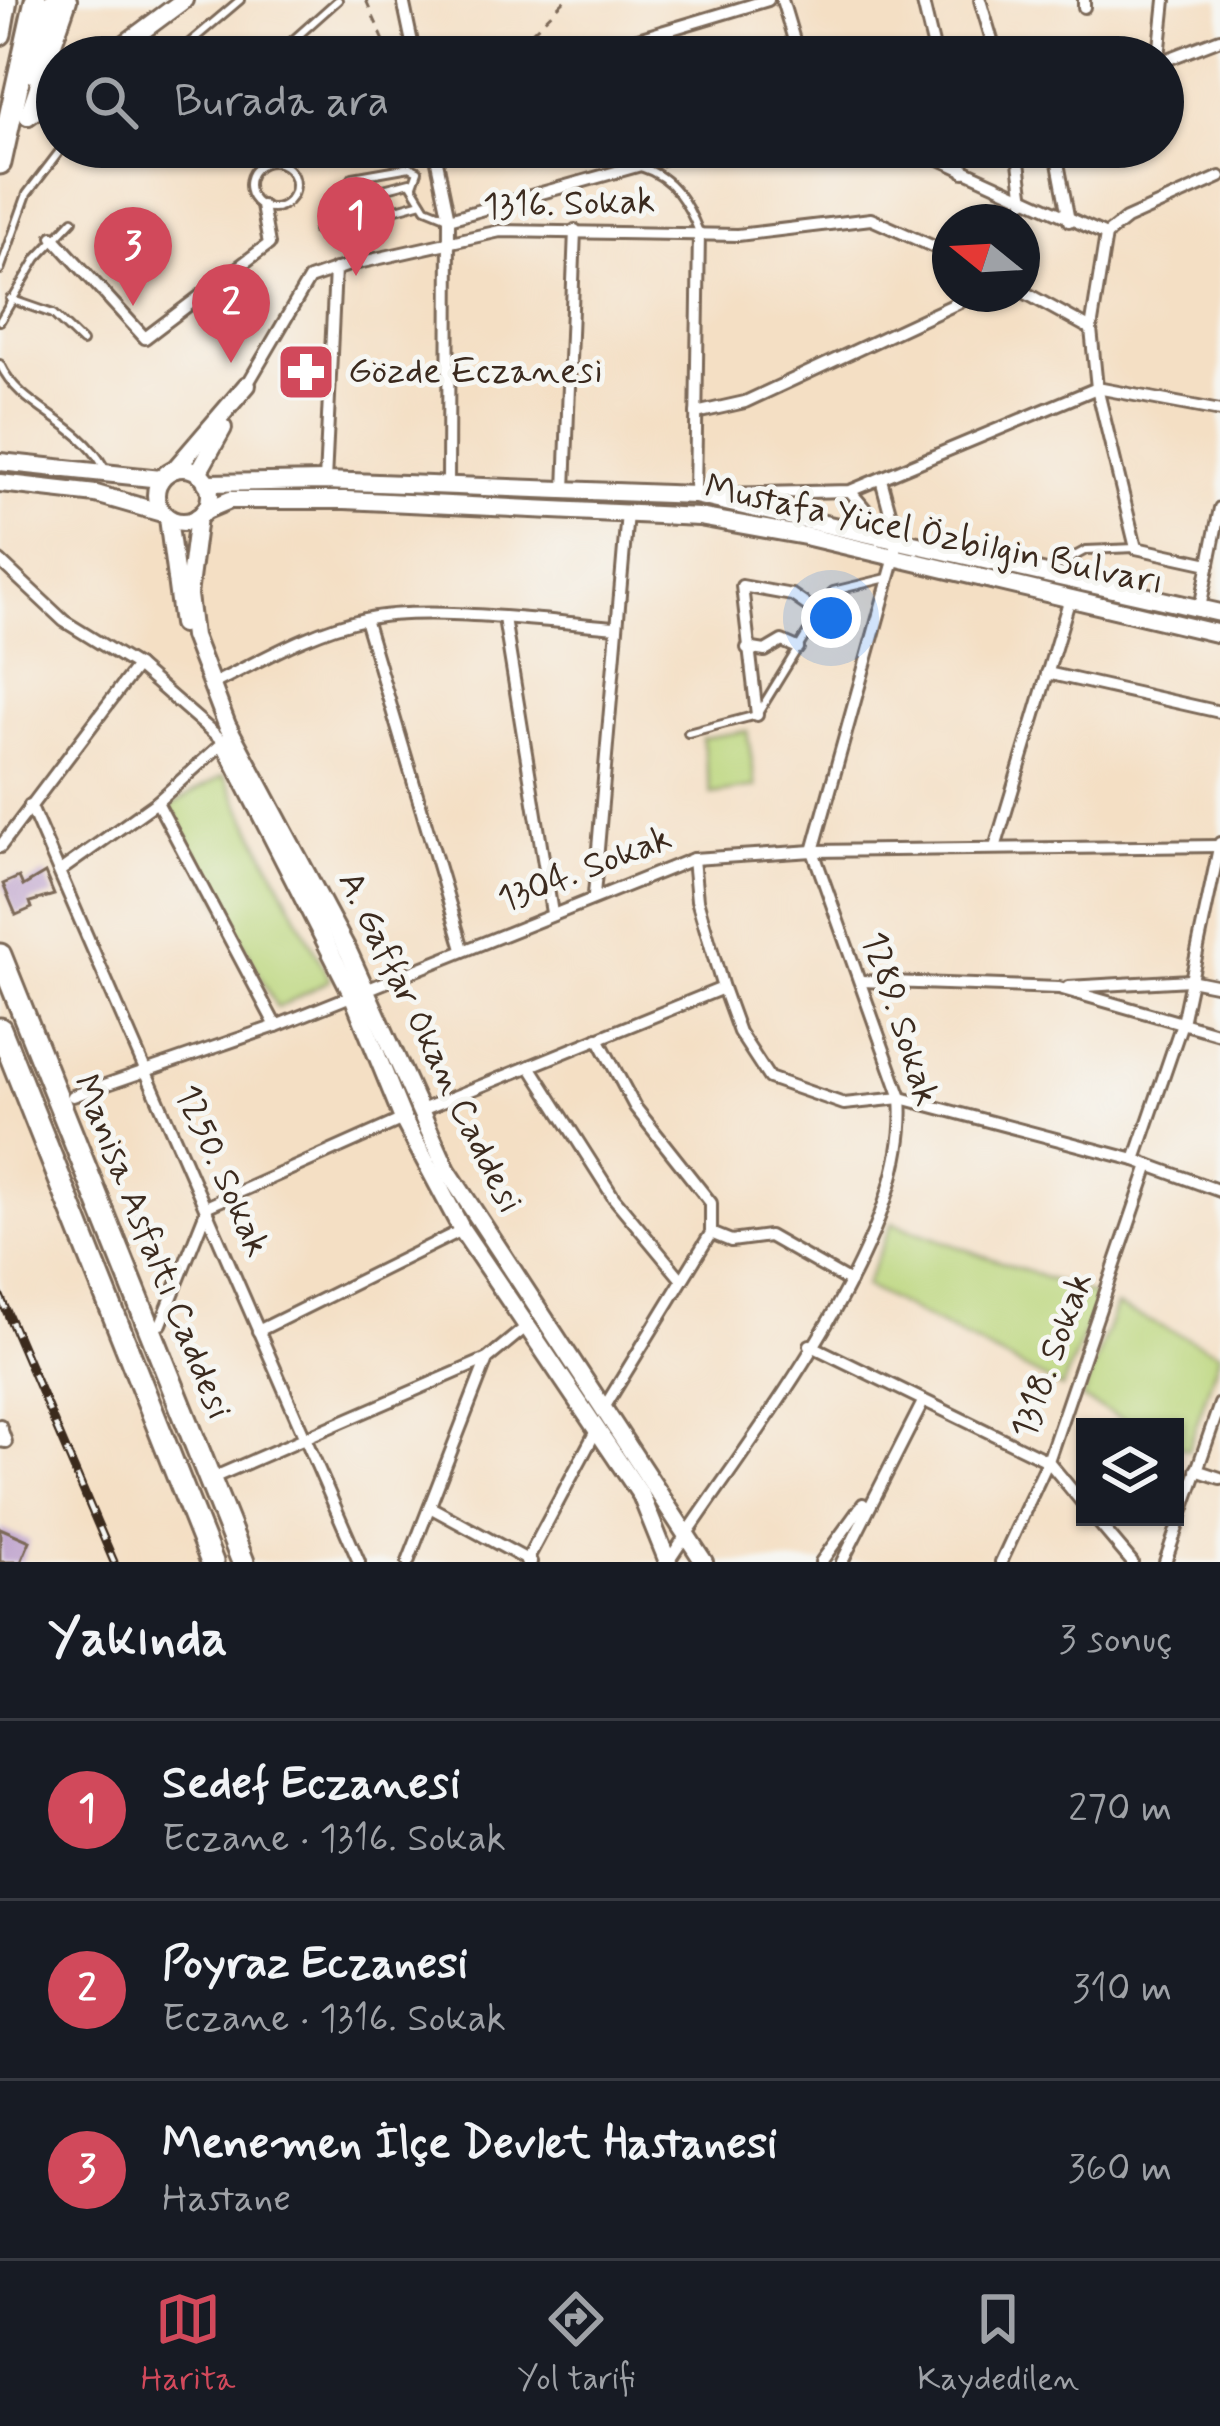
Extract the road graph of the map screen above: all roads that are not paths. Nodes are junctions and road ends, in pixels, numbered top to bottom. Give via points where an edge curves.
1 (5, 0) edge
2 (36, 0) edge
3 (55, 0) edge
4 (68, 0) edge
5 (184, 0) edge
6 (240, 0) edge
7 (338, 0) edge
8 (403, 0) edge
9 (767, 0) edge
10 (782, 0) edge
11 (980, 0) edge
12 (1165, 0) edge
13 (923, 3) edge
14 (0, 34) edge
15 (43, 36) edge
16 (56, 36) edge
17 (135, 36) edge
18 (202, 36) edge
19 (298, 36) edge
20 (411, 36) edge
21 (650, 36) edge
22 (793, 36) edge
23 (931, 36) edge
24 (991, 36) edge
25 (1163, 36) edge
26 (1220, 38) edge
27 (1184, 51) edge
28 (36, 57) edge
29 (36, 93) edge
30 (36, 110) edge
31 (28, 116) junction
32 (10, 134) junction
33 (0, 163) edge
34 (46, 168) edge
35 (257, 168) edge
36 (286, 168) edge
37 (438, 168) edge
38 (636, 168) edge
39 (642, 168) edge
40 (956, 168) edge
41 (963, 168) edge
42 (1020, 168) edge
43 (1059, 168) edge
44 (964, 172) junction
45 (1220, 177) edge
46 (413, 185) junction
47 (1024, 201) junction
48 (333, 202) junction
49 (422, 202) junction
50 (262, 206) junction
51 (449, 218) junction
52 (73, 220) dead end
53 (1069, 220) junction
54 (575, 230) junction
55 (699, 232) junction
56 (1106, 236) junction
57 (53, 237) junction
58 (451, 240) junction
59 (932, 246) edge
60 (335, 269) junction
61 (0, 270) edge
62 (10, 298) junction
63 (1040, 301) edge
64 (938, 312) edge
65 (0, 321) edge
66 (1091, 329) junction
67 (82, 342) dead end
68 (0, 364) edge
69 (247, 385) junction
70 (1097, 388) junction
71 (1220, 411) edge
72 (696, 413) junction
73 (0, 462) edge
74 (168, 474) junction
75 (109, 475) junction
76 (202, 478) junction
77 (881, 479) junction
78 (326, 481) junction
79 (0, 483) edge
80 (448, 484) junction
81 (565, 490) junction
82 (850, 491) junction
83 (695, 495) junction
84 (1220, 508) edge
85 (626, 513) junction
86 (201, 514) junction
87 (165, 515) junction
88 (867, 531) junction
89 (896, 548) junction
90 (1136, 548) junction
91 (0, 561) edge
92 (1209, 564) junction
93 (1046, 572) junction
94 (890, 578) junction
95 (1070, 598) junction
96 (1200, 608) junction
97 (818, 613) junction
98 (1220, 613) edge
99 (504, 618) junction
100 (365, 619) junction
101 (616, 627) junction
102 (1220, 634) edge
103 (747, 648) junction
104 (798, 648) junction
105 (137, 666) junction
106 (1047, 673) junction
107 (211, 685) junction
108 (1220, 712) edge
109 (757, 715) junction
110 (688, 734) dead end
111 (224, 742) junction
112 (157, 802) junction
113 (30, 805) junction
114 (1220, 845) edge
115 (0, 847) edge
116 (995, 848) junction
117 (813, 851) junction
118 (693, 859) junction
119 (59, 871) junction
120 (593, 895) junction
121 (552, 914) junction
122 (463, 949) junction
123 (0, 956) edge
124 (1190, 980) junction
125 (861, 981) junction
126 (1220, 986) edge
127 (723, 988) junction
128 (1059, 988) junction
129 (359, 991) junction
130 (1182, 1023) junction
131 (276, 1026) junction
132 (0, 1029) edge
133 (1220, 1034) edge
134 (598, 1038) junction
135 (530, 1066) junction
136 (143, 1070) junction
137 (73, 1096) dead end
138 (901, 1098) junction
139 (411, 1115) junction
140 (1135, 1160) junction
141 (1149, 1165) junction
142 (1220, 1191) edge
143 (208, 1206) junction
144 (462, 1230) junction
145 (711, 1234) junction
146 (682, 1280) junction
147 (850, 1282) junction
148 (161, 1324) dead end
149 (526, 1328) junction
150 (258, 1331) junction
151 (810, 1345) junction
152 (487, 1359) junction
153 (922, 1404) junction
154 (1220, 1405) edge
155 (604, 1408) junction
156 (0, 1425) edge
157 (597, 1429) junction
158 (304, 1437) junction
159 (0, 1441) edge
160 (1048, 1461) junction
161 (1196, 1470) junction
162 (1220, 1478) edge
163 (210, 1479) junction
164 (876, 1486) junction
165 (1076, 1495) edge
166 (430, 1508) junction
167 (1102, 1526) edge
168 (686, 1535) junction
169 (528, 1561) edge
170 (212, 1562) edge
171 (243, 1562) edge
172 (359, 1562) edge
173 (408, 1562) edge
174 (668, 1562) edge
175 (704, 1562) edge
176 (820, 1562) edge
177 (842, 1562) edge
178 (1001, 1562) edge
179 (1132, 1562) edge
180 (1165, 1562) edge

1 - 14 highway
2 - 32 highway
3 - 15 highway
4 - 16 street
5 - 17 street
6 - 18 lane
7 - 19 lane
8 - 20 street
9 - 21 street
10 - 22 street
11 - 24 street
12 - 25 street
13 - 23 street
26 - 27 street
28 - 32 highway
29 - 31 street
30 - 31 street
31 - 32 street
32 - 33 highway
34 - 61 lane via 26,194
35 - 50 lane via 248,183
36 - 50 lane via 296,184 285,205
37 - 51 street
38 - 51 street
39 - 55 lane via 667,180
40 - 44 street
41 - 44 street
42 - 47 street
43 - 53 street
44 - 47 street
45 - 56 street
46 - 48 lane
46 - 48 lane via 415,168 378,170 353,177
46 - 49 lane
47 - 53 street
48 - 49 lane via 317,231
49 - 51 lane
50 - 57 street via 269,244 145,338
51 - 58 street
52 - 57 lane
53 - 56 street
54 - 55 street, 1316. Sokak
54 - 58 street, 1316. Sokak
54 - 81 street
55 - 59 street, 1316. Sokak via 792,232 871,219
55 - 72 street
56 - 66 street
57 - 62 lane
58 - 60 street, 1316. Sokak
58 - 80 street
60 - 69 street, 1316. Sokak via 309,279
60 - 78 street
62 - 65 lane
62 - 67 lane via 53,314
63 - 66 street
64 - 72 street via 746,402
66 - 70 street
68 - 75 lane via 20,393 88,440
69 - 74 street
69 - 76 street
70 - 71 street
70 - 77 street
70 - 90 street
72 - 83 street
73 - 75 street
74 - 75 street
74 - 76 street
74 - 87 street via 156,496
76 - 78 street, Mustafa Yücel Özbilgin Bulvarı
76 - 86 street
77 - 82 street
77 - 89 street
78 - 80 street, Mustafa Yücel Özbilgin Bulvarı
79 - 87 street via 96,494
80 - 81 street, Mustafa Yücel Özbilgin Bulvarı
81 - 83 street, Mustafa Yücel Özbilgin Bulvarı
82 - 83 street
82 - 88 street via 866,509
83 - 88 street, Mustafa Yücel Özbilgin Bulvarı
84 - 92 street
85 - 86 street, Mustafa Yücel Özbilgin Bulvarı via 230,500
85 - 89 street, Mustafa Yücel Özbilgin Bulvarı
85 - 101 street
86 - 87 street via 184,522
86 - 107 street, A. Gaffar Okan Caddesi via 188,596
87 - 111 street, A. Gaffar Okan Caddesi via 187,647
88 - 89 street, Mustafa Yücel Özbilgin Bulvarı
89 - 93 street, Mustafa Yücel Özbilgin Bulvarı
89 - 94 street
89 - 95 street, Mustafa Yücel Özbilgin Bulvarı
90 - 92 street
90 - 93 lane via 1086,550
91 - 105 street via 64,621
92 - 96 street
93 - 96 street, Mustafa Yücel Özbilgin Bulvarı
94 - 97 lane via 833,591
94 - 117 street
95 - 102 street, Mustafa Yücel Özbilgin Bulvarı
95 - 106 street
96 - 98 street, Mustafa Yücel Özbilgin Bulvarı
97 - 103 street via 791,596 742,586
97 - 104 lane
99 - 100 street
99 - 101 street
99 - 121 street
100 - 107 street
100 - 122 street
101 - 120 street
103 - 104 street via 765,651 782,641
103 - 109 street
104 - 109 lane
105 - 111 street
105 - 113 street
106 - 108 street
106 - 116 street
107 - 129 street, A. Gaffar Okan Caddesi
109 - 110 lane
111 - 112 street
111 - 129 street, A. Gaffar Okan Caddesi
112 - 119 street
112 - 131 street
113 - 115 street
113 - 119 street, 1250. Sokak
114 - 116 street, 1304. Sokak
114 - 124 street
116 - 117 street, 1304. Sokak
117 - 118 street, 1304. Sokak
117 - 125 street, 1289. Sokak
118 - 120 street, 1304. Sokak
118 - 127 street
119 - 136 street, 1250. Sokak
120 - 121 street, 1304. Sokak
121 - 122 street, 1304. Sokak
122 - 129 street, 1304. Sokak
123 - 163 highway, Manisa Asfaltı Caddesi
124 - 126 street
124 - 128 street
124 - 130 street
125 - 128 street
125 - 138 street, 1289. Sokak
127 - 134 street
127 - 138 street via 769,1078 844,1103
128 - 130 street
129 - 131 street, 1304. Sokak
129 - 139 street, A. Gaffar Okan Caddesi
130 - 133 street
130 - 140 street
131 - 136 street, 1304. Sokak
132 - 170 highway, Manisa Asfaltı Caddesi
134 - 135 street
134 - 145 street via 635,1107 711,1203
135 - 139 street
135 - 146 street via 614,1198
136 - 137 street, 1304. Sokak
136 - 143 street, 1250. Sokak
138 - 140 street
138 - 147 street, 1289. Sokak via 896,1169
139 - 143 street
139 - 144 street, A. Gaffar Okan Caddesi
139 - 155 street, A. Gaffar Okan Caddesi
140 - 141 street
141 - 142 street
141 - 160 street, 1318. Sokak
143 - 148 street
143 - 150 street, 1250. Sokak
144 - 149 street, A. Gaffar Okan Caddesi
144 - 150 street
145 - 146 street
145 - 147 street via 731,1241 769,1236
146 - 155 street
147 - 151 street, 1289. Sokak
149 - 152 street
149 - 157 street, A. Gaffar Okan Caddesi
150 - 158 street, 1250. Sokak
151 - 153 street
151 - 168 street, 1289. Sokak
152 - 158 street
152 - 166 street
153 - 160 street
153 - 164 street
154 - 161 street
155 - 168 street, A. Gaffar Okan Caddesi
156 - 159 street via 6,1442
157 - 169 street
157 - 174 street, A. Gaffar Okan Caddesi via 641,1495
158 - 163 street
158 - 172 street, 1250. Sokak
160 - 165 street
160 - 178 street, 1318. Sokak
161 - 162 street
161 - 180 street
163 - 171 highway, Manisa Asfaltı Caddesi
164 - 176 street
164 - 177 street
166 - 169 street
166 - 173 street
167 - 179 street
168 - 174 street, 1289. Sokak
168 - 175 street, A. Gaffar Okan Caddesi

